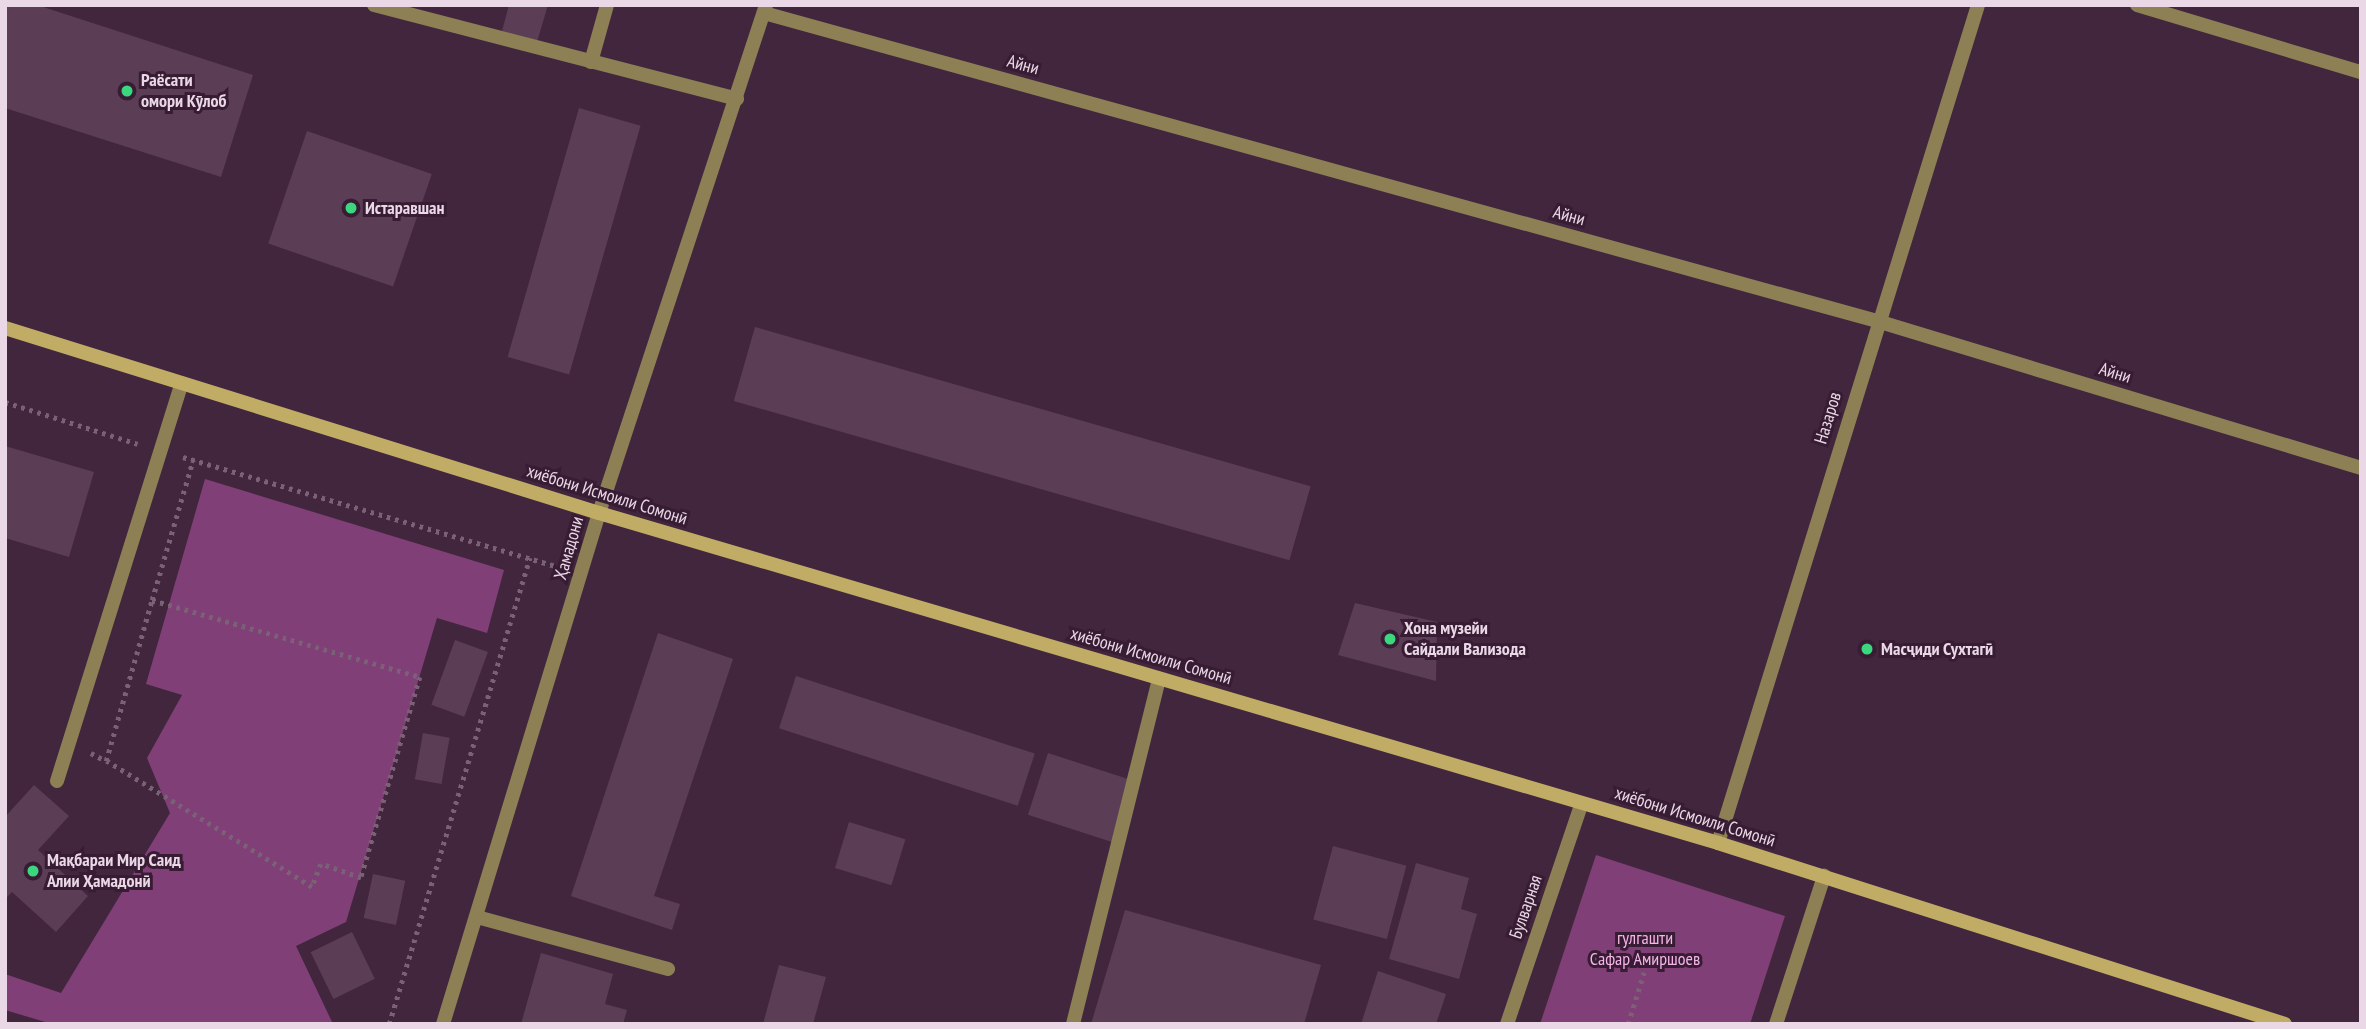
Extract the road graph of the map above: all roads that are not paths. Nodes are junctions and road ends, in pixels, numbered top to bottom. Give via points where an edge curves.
1 (374, 5) edge
2 (607, 5) edge
3 (1978, 5) edge
4 (2137, 5) edge
5 (765, 9) edge
6 (591, 62) junction
7 (2361, 72) edge
8 (737, 99) junction
9 (1877, 321) junction
10 (5, 328) edge
11 (182, 383) junction
12 (2361, 468) edge
13 (599, 513) junction
14 (1159, 679) junction
15 (57, 781) dead end
16 (1581, 803) junction
17 (1718, 844) junction
18 (1824, 876) junction
19 (477, 917) junction
20 (668, 969) dead end
21 (443, 1024) edge
22 (1073, 1024) edge
23 (1507, 1024) edge
24 (1776, 1024) edge
25 (2285, 1024) edge

1 - 6 street
2 - 6 street
3 - 9 street, Назаров
4 - 7 street
5 - 8 street, Ҳамадони
5 - 9 street, Айни
6 - 8 street
8 - 13 street, Ҳамадони
9 - 12 street, Айни
9 - 17 street, Назаров
10 - 11 main road, хиёбони Исмоили Сомонӣ
11 - 13 main road, хиёбони Исмоили Сомонӣ
11 - 15 street
13 - 14 main road, хиёбони Исмоили Сомонӣ
13 - 19 street, Ҳамадони
14 - 16 main road, хиёбони Исмоили Сомонӣ
14 - 22 street
16 - 17 main road, хиёбони Исмоили Сомонӣ
16 - 23 street, Булварная
17 - 18 main road, хиёбони Исмоили Сомонӣ
18 - 24 street
18 - 25 main road, хиёбони Исмоили Сомонӣ
19 - 20 street
19 - 21 street, Ҳамадони

